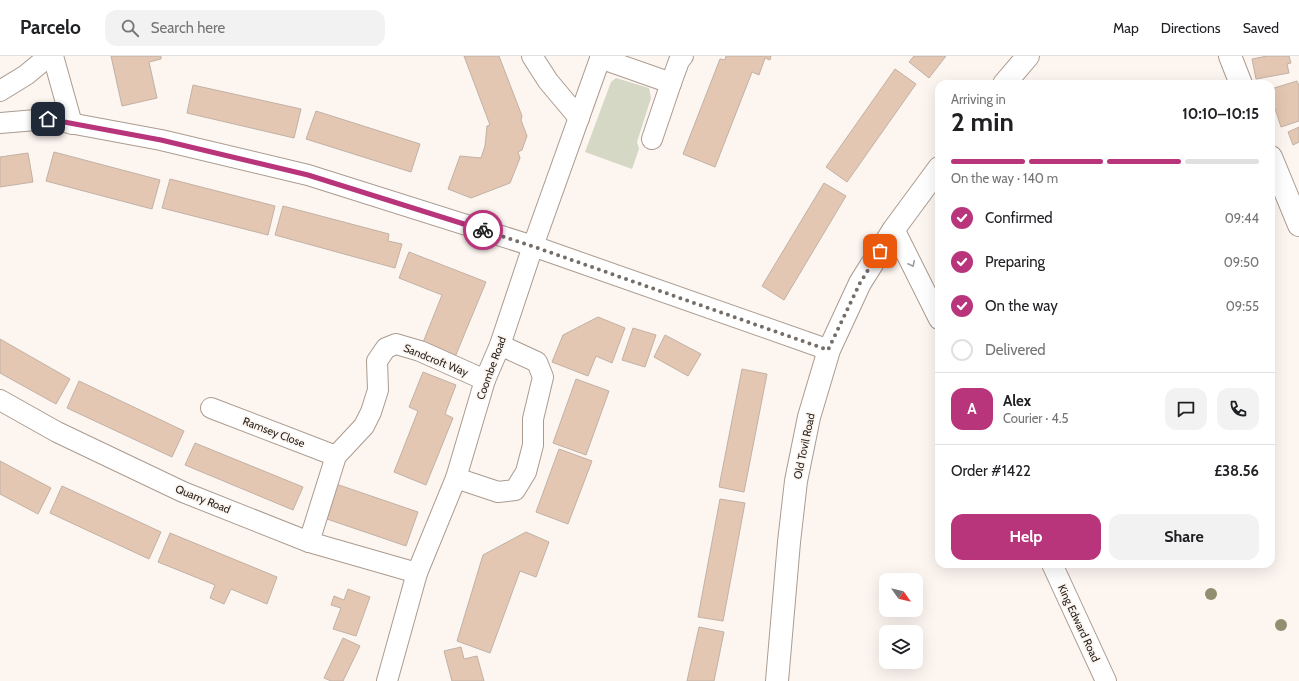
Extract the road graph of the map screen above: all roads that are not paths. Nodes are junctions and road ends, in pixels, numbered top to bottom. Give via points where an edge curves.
1 (49, 56) edge
2 (53, 56) edge
3 (532, 56) edge
4 (683, 56) edge
5 (1028, 56) edge
6 (1230, 56) edge
7 (600, 57) edge
8 (1007, 80) edge
9 (1239, 80) edge
10 (671, 83) junction
11 (0, 91) edge
12 (579, 118) junction
13 (0, 123) edge
14 (72, 124) junction
15 (652, 139) dead end
16 (1275, 167) edge
17 (935, 173) edge
18 (1299, 225) edge
19 (894, 229) junction
20 (532, 246) junction
21 (935, 311) edge
22 (500, 346) junction
23 (828, 350) junction
24 (485, 380) junction
25 (0, 400) edge
26 (211, 408) dead end
27 (336, 456) junction
28 (456, 478) junction
29 (309, 542) junction
30 (1054, 568) edge
31 (417, 574) junction
32 (387, 681) edge
33 (777, 681) edge
34 (1106, 681) edge

1 - 11 street via 26,75
2 - 14 street
3 - 12 street via 548,81
4 - 10 street
5 - 8 street
6 - 9 street
7 - 10 street
7 - 12 street, Coombe Road
10 - 15 street
12 - 20 street, Coombe Road
13 - 14 street via 48,119
14 - 20 street via 161,140 308,175
16 - 18 street
17 - 19 street, Old Tovil Road
19 -> 21 street
19 - 23 street, Old Tovil Road via 860,283
20 - 22 street, Coombe Road
20 - 23 street
22 - 24 street, Coombe Road
22 - 28 street via 537,362 544,377 533,419 533,445 526,472 515,490 498,492
23 - 33 street, Old Tovil Road via 809,417 796,481
24 - 27 street, Sandcroft Way via 420,351 396,344 386,348 377,361 378,390 371,412 364,426
24 - 28 street, Coombe Road
25 - 29 street, Quarry Road via 57,432 183,492
26 - 27 street, Ramsey Close
27 - 29 street, Sandcroft Way
28 - 31 street, Coombe Road
29 - 31 street, Quarry Road
30 - 34 street, King Edward Road
31 - 32 street, Coombe Road

